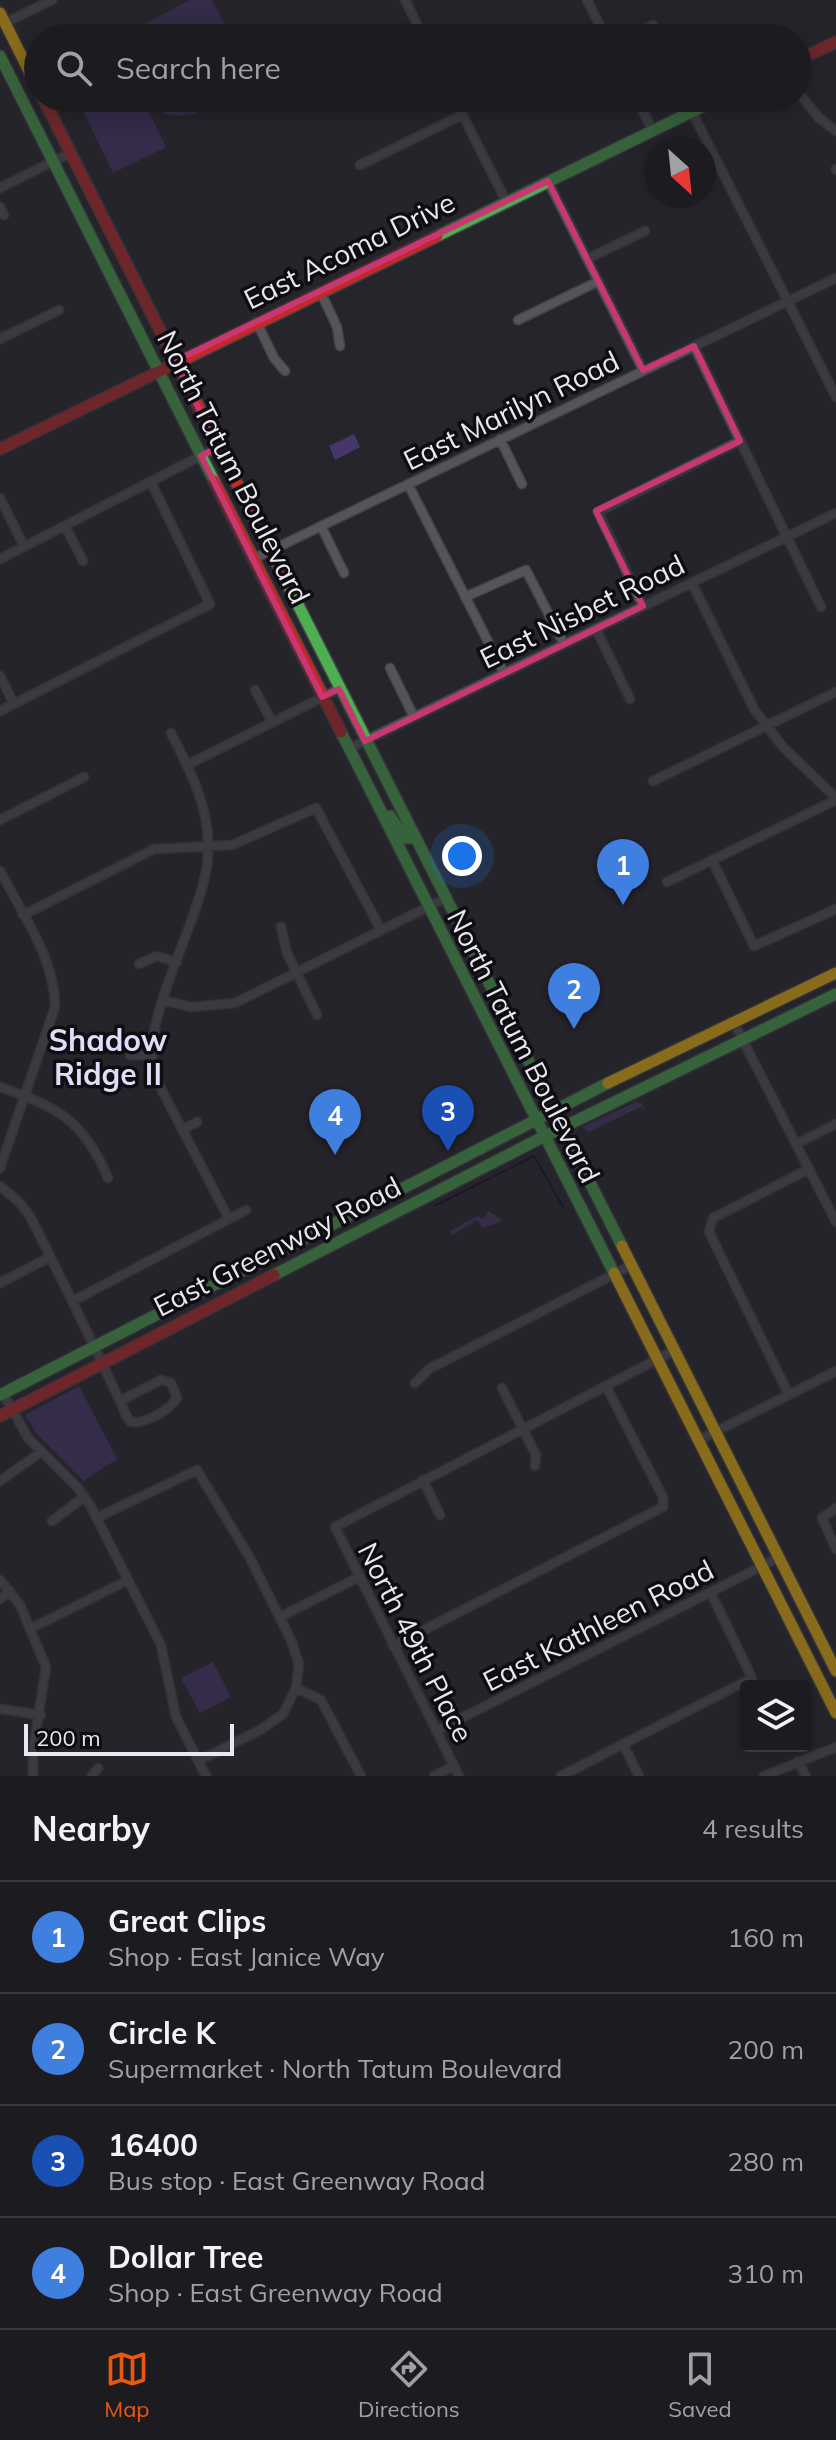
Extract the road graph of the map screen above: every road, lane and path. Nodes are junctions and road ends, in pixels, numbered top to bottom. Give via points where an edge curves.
1 (52, 0) edge
2 (405, 0) edge
3 (587, 0) edge
4 (3, 18) edge
5 (417, 24) edge
6 (599, 24) edge
7 (836, 42) edge
8 (812, 53) edge
9 (0, 56) edge
10 (24, 61) edge
11 (24, 104) edge
12 (812, 109) edge
13 (28, 112) edge
14 (50, 112) edge
15 (461, 112) edge
16 (643, 112) edge
17 (692, 112) joint
18 (462, 115) junction
19 (653, 131) junction
20 (836, 131) edge
21 (70, 153) junction
22 (53, 161) junction
23 (360, 165) dead end
24 (548, 181) junction
25 (0, 188) edge
26 (506, 201) junction
27 (645, 231) dead end
28 (587, 259) junction
29 (836, 278) edge
30 (599, 281) junction
31 (319, 291) junction
32 (787, 301) junction
33 (59, 310) dead end
34 (518, 320) dead end
35 (256, 321) junction
36 (0, 339) edge
37 (340, 346) dead end
38 (694, 346) junction
39 (175, 361) junction
40 (158, 369) junction
41 (643, 370) junction
42 (285, 371) dead end
43 (836, 397) edge
44 (500, 439) junction
45 (740, 441) junction
46 (218, 447) junction
47 (0, 449) edge
48 (201, 456) junction
49 (151, 482) junction
50 (408, 484) junction
51 (522, 484) dead end
52 (0, 498) edge
53 (836, 513) edge
54 (65, 526) junction
55 (321, 526) junction
56 (787, 537) junction
57 (24, 546) junction
58 (270, 551) junction
59 (0, 559) edge
60 (253, 559) junction
61 (83, 561) dead end
62 (344, 573) dead end
63 (692, 583) junction
64 (465, 597) junction
65 (643, 606) junction
66 (821, 607) dead end
67 (596, 629) junction
68 (564, 644) junction
69 (390, 668) dead end
70 (504, 673) junction
71 (0, 676) edge
72 (339, 689) junction
73 (255, 690) dead end
74 (836, 692) edge
75 (322, 697) junction
76 (630, 699) dead end
77 (14, 704) junction
78 (0, 711) edge
79 (414, 717) junction
80 (272, 722) junction
81 (766, 726) junction
82 (171, 733) dead end
83 (365, 741) junction
84 (348, 749) junction
85 (187, 765) junction
86 (84, 777) dead end
87 (653, 781) dead end
88 (370, 793) junction
89 (836, 799) edge
90 (0, 820) edge
91 (414, 838) junction
92 (208, 845) junction
93 (712, 860) junction
94 (0, 871) edge
95 (667, 882) dead end
96 (444, 899) junction
97 (427, 907) junction
98 (836, 909) edge
99 (23, 915) junction
100 (281, 927) dead end
101 (381, 930) junction
102 (177, 962) junction
103 (139, 964) dead end
104 (296, 973) junction
105 (836, 973) edge
106 (486, 982) junction
107 (836, 994) edge
108 (165, 1001) junction
109 (317, 1015) dead end
110 (734, 1023) junction
111 (488, 1026) junction
112 (742, 1040) junction
113 (676, 1051) junction
114 (130, 1055) dead end
115 (150, 1055) junction
116 (685, 1068) junction
117 (536, 1081) junction
118 (0, 1087) edge
119 (25, 1096) junction
120 (551, 1111) junction
121 (535, 1119) junction
122 (197, 1122) dead end
123 (836, 1124) edge
124 (560, 1128) junction
125 (182, 1130) junction
126 (543, 1137) junction
127 (796, 1144) junction
128 (0, 1168) edge
129 (809, 1169) junction
130 (108, 1178) dead end
131 (0, 1186) edge
132 (246, 1210) dead end
133 (229, 1219) junction
134 (836, 1222) edge
135 (50, 1257) junction
136 (630, 1266) junction
137 (613, 1274) junction
138 (0, 1283) edge
139 (73, 1301) junction
140 (95, 1346) junction
141 (673, 1351) junction
142 (656, 1360) junction
143 (102, 1364) junction
144 (836, 1371) edge
145 (415, 1383) dead end
146 (606, 1386) junction
147 (502, 1388) dead end
148 (2, 1394) edge
149 (789, 1395) junction
150 (120, 1401) junction
151 (12, 1410) junction
152 (0, 1416) edge
153 (523, 1429) junction
154 (715, 1433) junction
155 (697, 1441) junction
156 (41, 1452) junction
157 (535, 1466) dead end
158 (423, 1480) junction
159 (0, 1481) edge
160 (84, 1497) junction
161 (836, 1508) edge
162 (440, 1515) dead end
163 (96, 1518) junction
164 (52, 1521) dead end
165 (836, 1549) edge
166 (778, 1558) junction
167 (762, 1567) junction
168 (359, 1577) junction
169 (0, 1580) edge
170 (128, 1580) junction
171 (10, 1591) junction
172 (711, 1593) junction
173 (0, 1599) edge
174 (280, 1617) junction
175 (32, 1628) junction
176 (393, 1646) junction
177 (166, 1661) junction
178 (155, 1663) dead end
179 (836, 1671) edge
180 (296, 1688) junction
181 (830, 1689) edge
182 (0, 1709) edge
183 (836, 1713) edge
184 (41, 1715) junction
185 (436, 1731) junction
186 (623, 1744) junction
187 (836, 1747) edge
188 (198, 1761) junction
189 (798, 1761) junction
190 (454, 1766) junction
191 (33, 1776) edge
192 (206, 1776) edge
193 (361, 1776) edge
194 (434, 1776) edge
195 (459, 1776) edge
196 (561, 1776) edge
197 (639, 1776) edge
198 (764, 1776) edge
199 (806, 1776) edge

1 - 4 street
2 - 5 street
3 - 6 street
4 - 10 main road
7 - 8 main road
9 - 11 main road, North Tatum Boulevard
12 - 20 street
13 - 22 main road, North Tatum Boulevard
14 - 21 main road, North Tatum Boulevard
15 - 18 street
16 - 19 street
17 - 19 main road, East Acoma Drive
17 - 32 street
18 - 23 street
18 - 26 street
19 - 24 main road, East Acoma Drive
21 - 22 street
21 - 39 main road, North Tatum Boulevard
22 - 25 street
22 - 40 main road, North Tatum Boulevard
24 - 26 main road, East Acoma Drive
24 - 28 street
26 - 31 main road, East Acoma Drive
27 - 28 street
28 - 30 street
29 - 32 street, East Marilyn Road
30 - 34 street
30 - 41 street
31 - 35 main road, East Acoma Drive
31 - 37 street
32 - 38 street, East Marilyn Road
32 - 43 street
33 - 36 street
35 - 39 main road, East Acoma Drive
35 - 42 street
38 - 41 street, East Marilyn Road
38 - 45 street
39 - 40 main road, East Acoma Drive
39 - 46 main road, North Tatum Boulevard
40 - 47 main road, East Acoma Drive
40 - 48 main road, North Tatum Boulevard
41 - 44 street, East Marilyn Road
44 - 50 street, East Marilyn Road
44 - 51 street
45 - 56 street
45 - 65 street via 598,512
46 - 48 street
46 - 58 main road, North Tatum Boulevard
48 - 49 street
48 - 60 main road, North Tatum Boulevard
49 - 54 street
49 - 77 street via 210,604
50 - 55 street, East Marilyn Road
50 - 64 street
52 - 57 street
53 - 56 street, East Nisbet Road
54 - 57 street
54 - 61 street
55 - 58 street, East Marilyn Road
55 - 62 street
56 - 63 street, East Nisbet Road
56 - 66 street
57 - 59 street
58 - 60 street, East Marilyn Road
58 - 72 main road, North Tatum Boulevard
60 - 75 main road, North Tatum Boulevard
63 - 65 street, East Nisbet Road
63 - 81 street
64 - 68 street via 526,570
64 - 70 street
65 - 67 street, East Nisbet Road
67 - 68 street, East Nisbet Road
67 - 76 street
68 - 70 street, East Nisbet Road
69 - 79 street
70 - 79 street, East Nisbet Road
71 - 77 street
72 - 75 street
72 - 83 main road, North Tatum Boulevard
73 - 80 street
74 - 81 street
75 - 80 street
75 - 84 main road, North Tatum Boulevard
77 - 78 street
79 - 83 street, East Nisbet Road
80 - 85 street
81 - 87 street
81 - 89 street
82 - 85 street
83 - 84 street, East Nisbet Road
83 - 91 main road, North Tatum Boulevard
84 - 88 main road, North Tatum Boulevard
85 - 92 street via 203,803
86 - 90 street
88 - 91 main road via 405,838
88 - 97 main road, North Tatum Boulevard
89 - 93 street
91 - 96 main road, North Tatum Boulevard
92 - 99 street via 154,849
92 - 101 street via 252,839 316,808
92 - 102 street via 202,889
93 - 95 street
93 - 98 street via 754,946
94 - 99 street
96 - 97 street
96 - 106 main road, North Tatum Boulevard
97 - 101 street
97 - 106 main road via 441,919 470,976
97 - 111 main road, North Tatum Boulevard
99 - 119 street via 55,990 55,1007
100 - 104 street
101 - 104 street
102 - 103 street via 157,956
102 - 108 street
104 - 108 street via 223,1006
104 - 109 street
105 - 110 main road, East Greenway Road
106 - 111 main road via 479,992
106 - 117 main road, North Tatum Boulevard
107 - 112 main road, East Greenway Road
108 - 115 street
110 - 112 street
110 - 113 main road, East Greenway Road
111 - 117 main road via 500,1029
111 - 121 main road, North Tatum Boulevard
112 - 116 main road, East Greenway Road
112 - 127 street
113 - 116 main road
113 - 120 main road, East Greenway Road
114 - 115 street
115 - 125 street via 153,1073
116 - 124 main road, East Greenway Road
117 - 120 main road, North Tatum Boulevard
118 - 119 street
119 - 128 street
119 - 130 street via 72,1120
120 - 121 main road, East Greenway Road
120 - 124 main road, North Tatum Boulevard
121 - 126 main road, North Tatum Boulevard
121 - 140 main road, East Greenway Road
122 - 125 street
123 - 127 street
124 - 126 main road, East Greenway Road
124 - 136 main road, North Tatum Boulevard
125 - 133 street
126 - 137 main road, North Tatum Boulevard
126 - 143 main road, East Greenway Road
127 - 129 street
129 - 134 street
129 - 149 street via 709,1224
131 - 135 street via 20,1203
132 - 133 street
133 - 139 street
135 - 138 street
135 - 139 street
136 - 137 street
136 - 141 main road, North Tatum Boulevard
137 - 142 main road, North Tatum Boulevard
137 - 145 street via 429,1369
139 - 140 street
140 - 143 street
140 - 148 main road, East Greenway Road
141 - 142 street
141 - 154 main road, North Tatum Boulevard
142 - 146 street
142 - 155 main road, North Tatum Boulevard
143 - 150 street
143 - 151 main road, East Greenway Road
144 - 149 street
146 - 153 street
146 - 176 street via 663,1497 663,1507
147 - 153 street
148 - 151 street
149 - 154 street
150 - 150 street via 131,1422 139,1423 177,1398 171,1383 161,1380
151 - 152 main road, East Greenway Road
151 - 156 street
153 - 157 street via 536,1455
153 - 158 street
154 - 155 street
154 - 166 main road, North Tatum Boulevard
155 - 167 main road, North Tatum Boulevard
156 - 159 street
156 - 160 street
158 - 162 street
158 - 168 street, North 49th Place via 335,1527
160 - 163 street
160 - 164 street
161 - 165 street via 822,1518
163 - 170 street
163 - 174 street via 197,1470
166 - 167 street, East Kathleen Road
166 - 179 main road, North Tatum Boulevard
167 - 172 street, East Kathleen Road
167 - 181 main road, North Tatum Boulevard
168 - 174 street
168 - 176 street, North 49th Place
169 - 171 street
170 - 175 street
170 - 177 street
171 - 173 street
171 - 175 street
172 - 185 street, East Kathleen Road
172 - 186 street via 752,1678
174 - 180 street via 297,1657
175 - 184 street via 46,1667
176 - 185 street, North 49th Place
177 - 178 street
177 - 188 street via 172,1707
180 - 188 street via 273,1723
180 - 193 street via 321,1700
181 - 183 main road, North Tatum Boulevard
182 - 184 street
184 - 191 street
185 - 190 street, North 49th Place
186 - 196 street
186 - 197 street
187 - 189 street
188 - 192 street
189 - 198 street
189 - 199 street
190 - 194 street
190 - 195 street, North 49th Place

